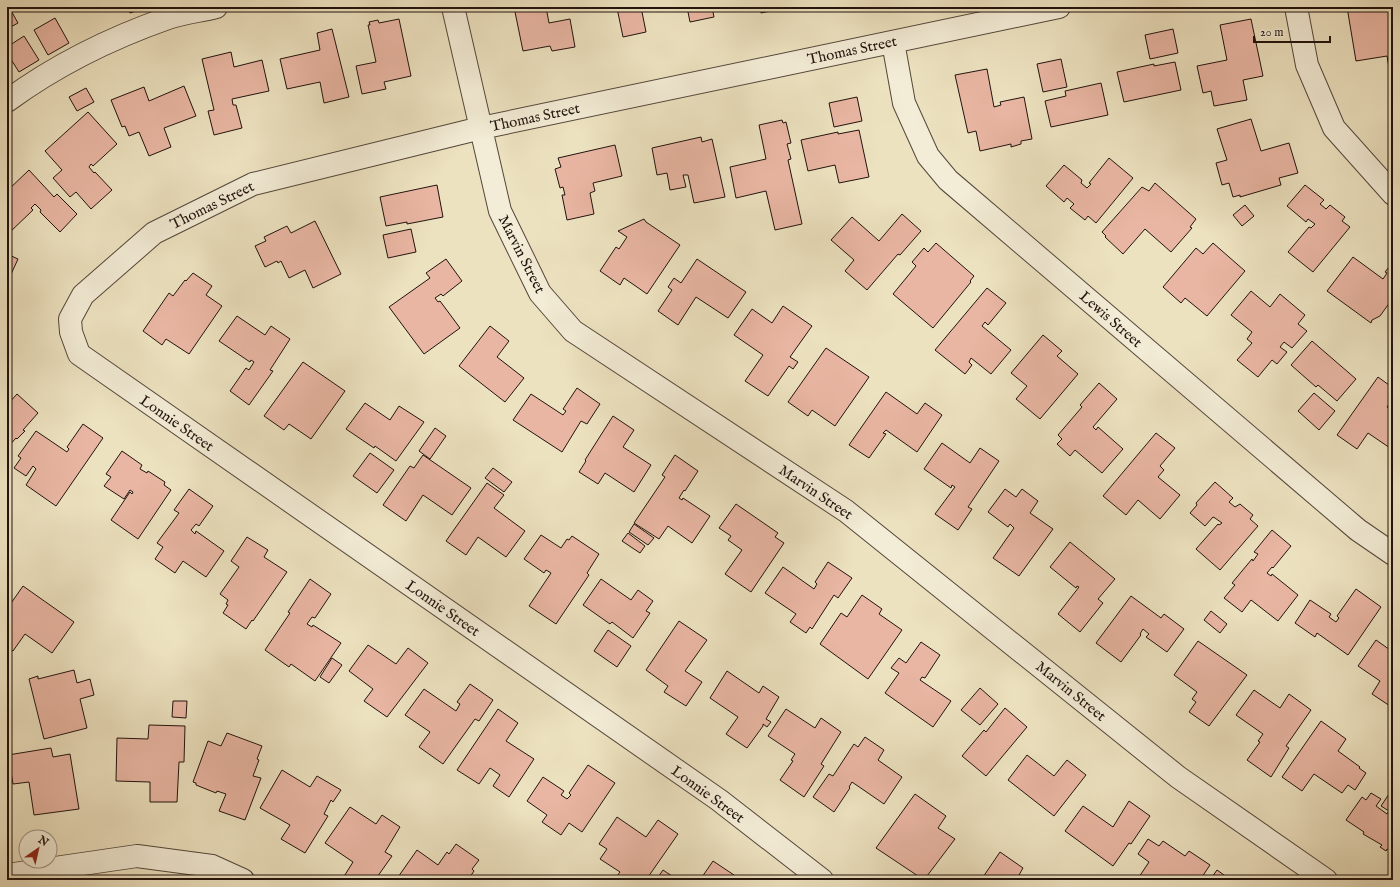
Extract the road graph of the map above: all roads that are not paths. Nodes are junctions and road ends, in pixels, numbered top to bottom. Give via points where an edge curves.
1 (216, 7) edge
2 (453, 7) edge
3 (1059, 7) edge
4 (1296, 7) edge
5 (893, 42) junction
6 (7, 102) edge
7 (481, 128) junction
8 (1393, 194) edge
9 (71, 332) joint
10 (1393, 554) edge
11 (7, 875) edge
12 (243, 880) edge
13 (822, 880) edge
14 (1326, 880) edge

1 - 6 street via 169,18 89,50 25,88
2 - 7 street, Marvin Street
3 - 5 street, Thomas Street
4 - 8 street via 1307,65 1334,128
5 - 7 street, Thomas Street
5 - 10 street, Lewis Street via 904,104 928,156 948,180 1358,530
7 - 9 street, Thomas Street via 253,184 154,233 83,295 70,319
7 - 14 street, Marvin Street via 500,212 540,293 573,331 846,511 1178,778
9 - 13 street, Lonnie Street via 79,354 719,800
11 - 12 street via 137,856 212,866

